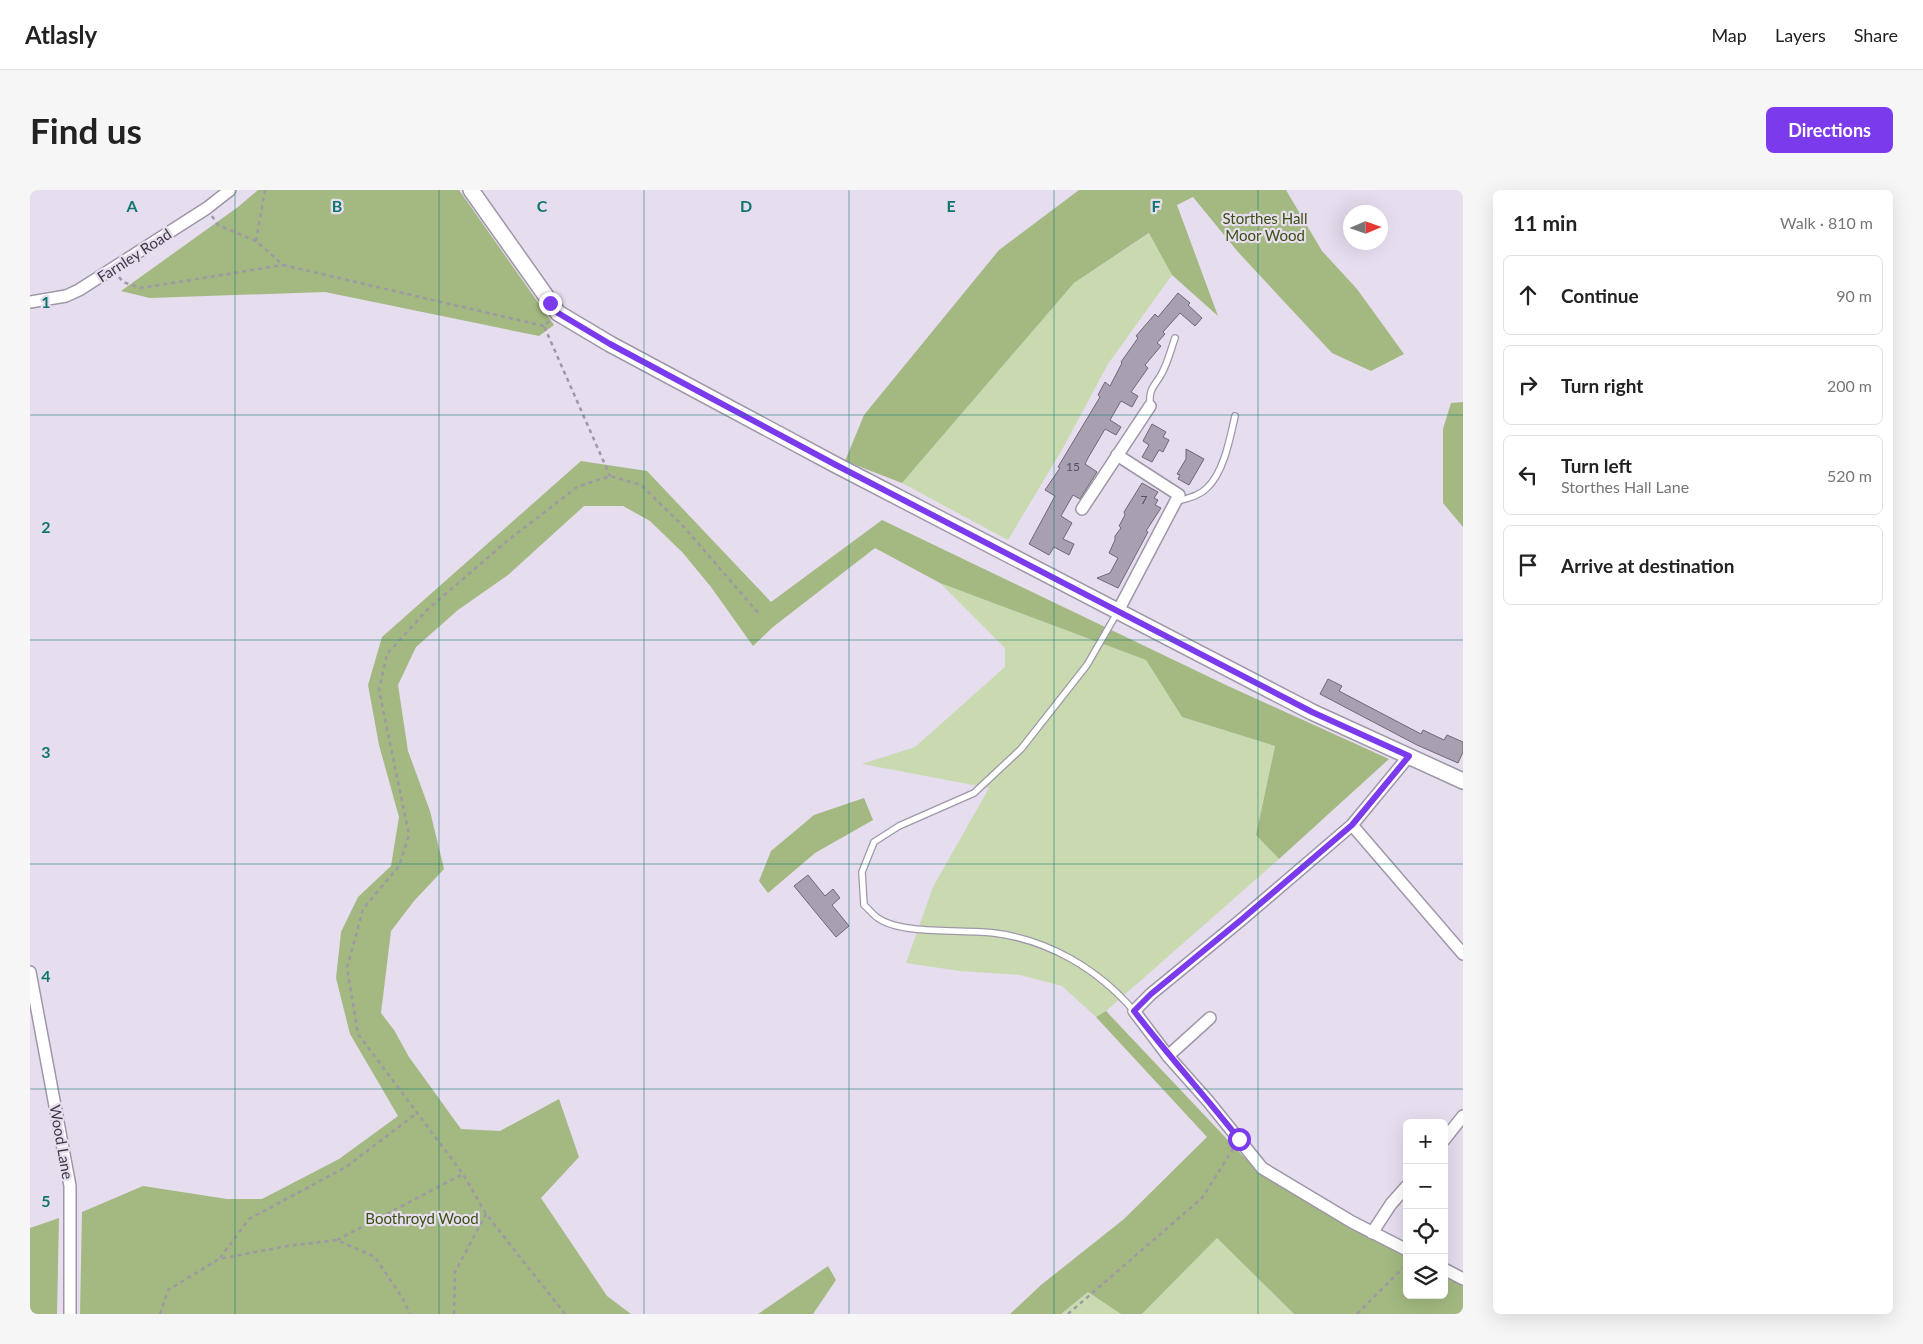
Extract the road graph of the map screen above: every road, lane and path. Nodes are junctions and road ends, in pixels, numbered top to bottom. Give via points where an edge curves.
1 (230, 190) edge
2 (266, 190) edge
3 (471, 190) edge
4 (207, 208) junction
5 (256, 241) junction
6 (283, 265) junction
7 (113, 269) junction
8 (30, 302) edge
9 (558, 313) junction
10 (544, 326) junction
11 (1175, 338) dead end
12 (1150, 406) joint
13 (1235, 416) dead end
14 (1118, 455) junction
15 (610, 476) junction
16 (1176, 501) junction
17 (1082, 509) dead end
18 (1118, 611) junction
19 (760, 615) dead end
20 (1409, 756) junction
21 (1463, 781) edge
22 (1352, 825) junction
23 (1463, 954) edge
24 (30, 972) edge
25 (1134, 1011) junction
26 (1210, 1018) dead end
27 (1168, 1056) junction
28 (417, 1113) junction
29 (1463, 1116) edge
30 (1448, 1135) edge
31 (1239, 1139) junction
32 (462, 1174) junction
33 (1403, 1190) edge
34 (486, 1214) junction
35 (1372, 1232) junction
36 (337, 1240) junction
37 (1403, 1248) edge
38 (219, 1259) junction
39 (1403, 1268) edge
40 (1448, 1271) edge
41 (1463, 1279) edge
42 (70, 1314) edge
43 (160, 1314) edge
44 (410, 1314) edge
45 (454, 1314) edge
46 (565, 1314) edge
47 (1068, 1314) edge
48 (1357, 1314) edge

1 - 4 street, Farnley Road
2 - 5 path
3 - 9 street
4 - 5 path via 218,225
4 - 7 street, Farnley Road
5 - 6 path
6 - 7 path via 141,288 123,282
6 - 10 path
7 - 8 street, Farnley Road via 66,296
9 - 10 path
9 - 18 street via 827,460
10 - 15 path
11 - 12 lane via 1162,374 1151,389
12 - 14 street
13 - 16 lane via 1224,458 1207,488
14 - 16 street via 1179,495
14 - 17 street
15 - 19 path via 641,485 684,527
15 - 28 path via 577,487 507,541 428,609 387,654 379,690 409,835 399,866 363,909 347,968 358,1034
16 - 18 street
18 - 20 street via 1312,712
18 - 25 lane via 1087,665 1020,749 974,794 899,826 874,842 862,872 864,905 878,919 903,928 994,933 1036,942 1085,966
20 - 21 street
20 - 22 street
22 - 23 street
22 - 25 street
24 - 42 street, Wood Lane via 70,1186
25 - 27 street
26 - 27 street
27 - 31 street
28 - 32 path
28 - 38 path via 346,1167 250,1219
29 - 30 street
31 - 35 street via 1262,1168
31 - 47 path via 1202,1198
32 - 34 path
32 - 36 path
33 - 35 street
34 - 45 path via 455,1272
34 - 46 path
35 - 37 street
36 - 38 path
36 - 44 path via 374,1257
38 - 43 path via 168,1290
39 - 48 path
40 - 41 street

